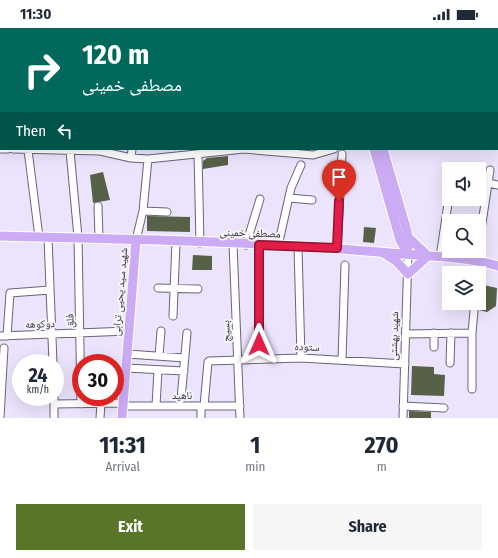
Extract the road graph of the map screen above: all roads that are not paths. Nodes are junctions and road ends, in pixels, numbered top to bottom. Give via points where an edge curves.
1 (31, 150) edge
2 (74, 150) edge
3 (100, 150) edge
4 (132, 150) edge
5 (220, 150) edge
6 (252, 150) edge
7 (330, 150) edge
8 (374, 150) edge
9 (383, 150) edge
10 (198, 154) junction
11 (342, 154) dead end
12 (131, 158) junction
13 (148, 159) junction
14 (301, 165) dead end
15 (490, 170) dead end
16 (488, 183) junction
17 (498, 185) edge
18 (289, 198) junction
19 (260, 199) dead end
20 (312, 200) dead end
21 (98, 206) dead end
22 (448, 206) edge
23 (143, 211) junction
24 (167, 212) dead end
25 (483, 214) edge
26 (0, 234) edge
27 (408, 236) junction
28 (39, 237) junction
29 (48, 237) junction
30 (78, 237) junction
31 (99, 238) junction
32 (136, 240) junction
33 (176, 242) junction
34 (200, 243) junction
35 (233, 244) junction
36 (246, 244) junction
37 (259, 245) junction
38 (278, 246) junction
39 (298, 247) junction
40 (337, 248) junction
41 (383, 252) junction
42 (408, 254) junction
43 (428, 256) junction
44 (440, 257) junction
45 (477, 258) edge
46 (476, 262) junction
47 (346, 265) dead end
48 (498, 266) edge
49 (408, 274) junction
50 (158, 288) dead end
51 (174, 288) junction
52 (198, 289) dead end
53 (50, 290) junction
54 (474, 311) dead end
55 (173, 316) dead end
56 (129, 331) junction
57 (161, 331) dead end
58 (81, 333) junction
59 (187, 333) dead end
60 (451, 333) junction
61 (472, 333) junction
62 (53, 334) junction
63 (406, 334) junction
64 (434, 334) junction
65 (4, 336) edge
66 (434, 347) dead end
67 (4, 348) dead end
68 (53, 354) edge
69 (81, 354) edge
70 (127, 354) junction
71 (160, 356) junction
72 (259, 358) junction
73 (301, 358) junction
74 (238, 359) junction
75 (342, 360) junction
76 (450, 363) dead end
77 (184, 364) junction
78 (405, 364) junction
79 (126, 368) junction
80 (158, 370) junction
81 (472, 389) dead end
82 (181, 399) dead end
83 (124, 405) joint
84 (54, 406) edge
85 (101, 406) edge
86 (124, 406) edge
87 (156, 406) junction
88 (202, 406) junction
89 (240, 406) junction
90 (403, 406) junction
91 (444, 408) dead end
92 (0, 418) edge
93 (54, 418) edge
94 (100, 418) edge
95 (122, 418) edge
96 (201, 418) edge
97 (240, 418) edge
98 (403, 418) edge

1 - 2 street
1 - 28 street
2 - 3 street
2 - 30 street, فلق
3 - 12 street
4 - 12 street
5 - 10 street
6 - 7 street via 302,156
8 - 42 main road, شهید بهشتی via 400,240
9 - 27 main road, شهید بهشتی
10 - 13 street
10 - 34 street
11 - 40 street
12 - 13 street
13 - 23 street
14 - 18 street
15 - 16 street
16 - 17 street
16 - 25 street
18 - 20 street
18 - 38 street
19 - 36 street
21 - 31 street
22 - 44 street
23 - 24 street
23 - 32 street
26 - 28 main road, مصطفی خمینی
27 - 42 main road, شهید بهشتی
27 - 43 main road
28 - 29 main road, مصطفی خمینی
29 - 30 main road, مصطفی خمینی
29 - 53 street
30 - 31 main road, مصطفی خمینی
30 - 58 street, فلق
31 - 32 main road, مصطفی خمینی
32 - 33 main road, مصطفی خمینی
32 - 56 main road, شهید سید یحیی ترابی
33 - 34 main road, مصطفی خمینی
33 - 51 street
34 - 35 main road, مصطفی خمینی
35 - 36 main road, مصطفی خمینی
35 - 74 street, بسیج
36 - 37 main road, مصطفی خمینی
37 - 38 main road, مصطفی خمینی
37 - 72 street
38 - 39 main road, مصطفی خمینی
39 - 40 main road, مصطفی خمینی
39 - 73 street
40 - 41 main road, مصطفی خمینی
41 - 42 main road, مصطفی خمینی
41 - 49 main road
42 - 43 main road, مصطفی خمینی
42 - 49 street, شهید بهشتی
43 - 44 main road, مصطفی خمینی
43 - 49 main road
44 - 46 main road, مصطفی خمینی
45 - 46 street
46 - 48 main road, مصطفی خمینی
47 - 75 street
49 - 63 street, شهید بهشتی
50 - 51 street
51 - 52 street
51 - 55 street
53 - 62 street
53 - 65 street via 10,293
54 - 61 street
56 - 58 street, دوکوهه
56 - 70 main road, شهید سید یحیی ترابی
57 - 71 street
58 - 62 street, دوکوهه
58 - 69 street, فلق
59 - 77 street
60 - 61 street
60 - 64 street
60 - 76 street
61 - 81 street
62 - 65 street, دوکوهه
62 - 68 street
63 - 64 street
63 - 78 street, شهید بهشتی
64 - 66 street
67 - 92 street
70 - 71 street
70 - 79 main road, شهید سید یحیی ترابی
71 - 77 street
72 - 73 street, ستوده
72 - 74 street, ستوده
73 - 75 street, ستوده
74 - 88 street, ستوده via 208,361
74 - 89 street, بسیج
75 - 78 street, ستوده
77 - 80 street
77 - 82 street
78 - 90 street, شهید بهشتی
79 - 80 street
79 - 83 main road, شهید سید یحیی ترابی
80 - 87 street
83 - 87 street, ناهید
84 - 93 street
85 - 94 street
86 - 95 main road, شهید سید یحیی ترابی
87 - 88 street, ناهید
88 - 89 street, ناهید
88 - 96 street
89 - 97 street, بسیج
90 - 91 street
90 - 98 street, شهید بهشتی

